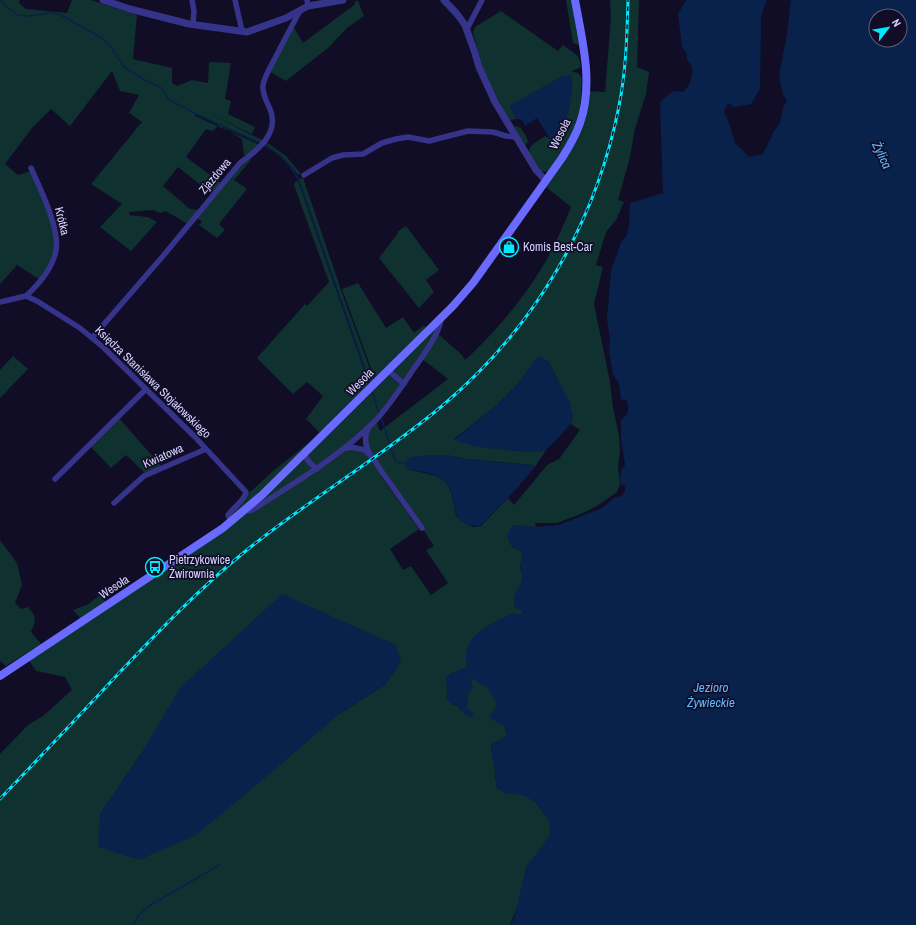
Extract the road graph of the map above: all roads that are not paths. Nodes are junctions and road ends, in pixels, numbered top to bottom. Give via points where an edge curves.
1 (103, 0) edge
2 (192, 0) edge
3 (235, 0) edge
4 (343, 0) edge
5 (444, 0) edge
6 (482, 0) edge
7 (575, 0) edge
8 (307, 3) edge
9 (300, 10) junction
10 (193, 24) junction
11 (467, 29) junction
12 (242, 31) junction
13 (515, 137) junction
14 (31, 168) dead end
15 (304, 175) dead end
16 (546, 181) junction
17 (26, 296) junction
18 (0, 302) edge
19 (441, 320) junction
20 (92, 338) junction
21 (389, 371) junction
22 (404, 384) junction
23 (146, 389) junction
24 (371, 424) junction
25 (206, 449) junction
26 (343, 450) junction
27 (304, 455) junction
28 (370, 455) junction
29 (317, 469) junction
30 (56, 479) dead end
31 (114, 503) dead end
32 (245, 510) junction
33 (231, 522) junction
34 (422, 528) dead end
35 (0, 676) edge

1 - 10 street
2 - 10 street
3 - 12 street
4 - 8 street
5 - 11 street
6 - 11 street
7 - 16 main road, Wesoła via 586,68 584,107 572,141
8 - 9 street
9 - 12 street via 286,18 247,32
9 - 20 street, Zjazdowa via 263,86 274,123 263,144 240,163
10 - 12 street
11 - 13 street via 479,67
13 - 15 street via 468,130 429,141 408,137 396,139 382,143 363,154 332,158
13 - 16 street
14 - 17 street, Krótka via 56,234 56,250 50,266
16 - 19 main road, Wesoła via 473,283
17 - 18 street
17 - 20 street, Księdza Stanisława Stojałowskiego via 60,315
19 - 21 main road, Wesoła
19 - 22 street via 437,333
20 - 23 street, Księdza Stanisława Stojałowskiego
21 - 22 street
21 - 27 main road, Wesoła
22 - 24 street
23 - 25 street, Księdza Stanisława Stojałowskiego
23 - 30 street
24 - 26 street
24 - 28 street via 365,438
25 - 31 street, Kwiatowa via 144,476
25 - 33 street, Księdza Stanisława Stojałowskiego via 246,492 228,515
26 - 28 street via 358,448
26 - 29 street
27 - 29 street
27 - 32 main road, Wesoła
28 - 34 street
29 - 32 street via 258,508
32 - 33 main road, Wesoła
33 - 35 main road, Wesoła

